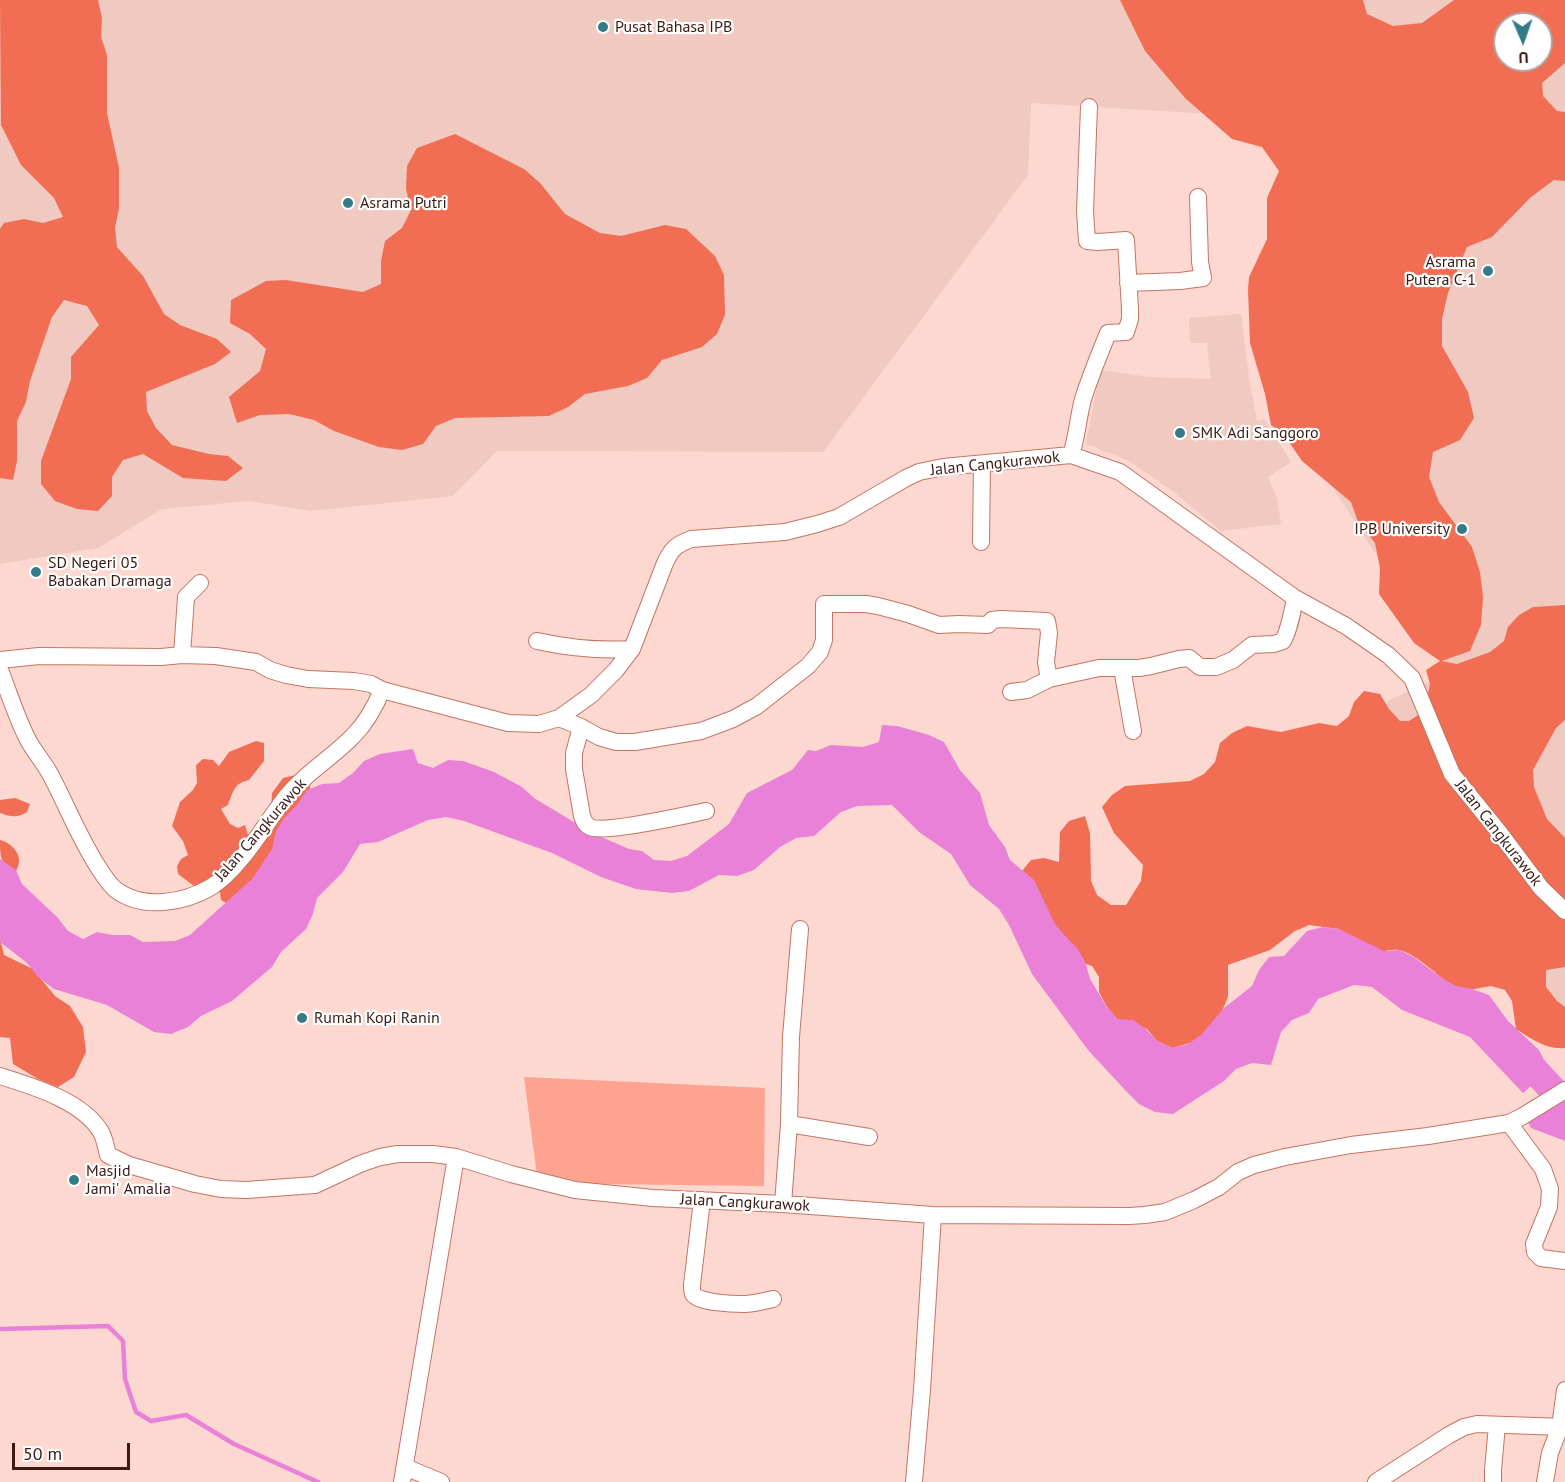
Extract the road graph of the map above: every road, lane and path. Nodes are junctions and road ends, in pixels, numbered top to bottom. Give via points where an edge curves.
1 (1089, 107) dead end
2 (1198, 197) dead end
3 (1128, 283) junction
4 (1071, 455) junction
5 (982, 464) junction
6 (981, 542) dead end
7 (200, 582) dead end
8 (1295, 598) junction
9 (537, 641) dead end
10 (632, 650) junction
11 (182, 655) junction
12 (0, 660) edge
13 (1122, 668) junction
14 (0, 670) edge
15 (1049, 679) junction
16 (382, 690) junction
17 (1011, 692) dead end
18 (559, 718) junction
19 (581, 727) junction
20 (1133, 731) dead end
21 (706, 811) dead end
22 (1565, 911) edge
23 (800, 929) dead end
24 (0, 1076) edge
25 (1565, 1090) edge
26 (1516, 1120) junction
27 (789, 1124) junction
28 (869, 1137) dead end
29 (456, 1157) junction
30 (702, 1200) junction
31 (783, 1204) junction
32 (933, 1215) junction
33 (1565, 1261) edge
34 (773, 1299) dead end
35 (1565, 1390) edge
36 (1497, 1425) junction
37 (1563, 1427) edge
38 (404, 1474) edge
39 (441, 1482) edge
40 (914, 1482) edge
41 (1376, 1482) edge
42 (1493, 1482) edge
43 (1545, 1482) edge

1 - 3 street via 1084,211 1087,241 1126,240
2 - 3 street via 1203,278
3 - 4 street via 1130,319 1126,332 1108,333 1083,401
4 - 5 street, Jalan Cangkurawok
4 - 8 street, Jalan Cangkurawok via 1120,472
5 - 6 street
5 - 10 street, Jalan Cangkurawok via 919,472 839,517 818,524 785,532 691,538 677,544 665,563
7 - 11 street via 186,597
8 - 13 street via 1283,641 1252,645 1216,667 1200,667 1189,658 1179,658 1151,666
8 - 22 street, Jalan Cangkurawok via 1346,626 1388,655 1412,678 1452,774 1541,888
9 - 10 street via 585,649
10 - 18 street, Jalan Cangkurawok via 591,695
11 - 12 street
11 - 16 street via 256,662 286,675 354,681
13 - 15 street via 1099,668
13 - 20 street
14 - 16 street, Jalan Cangkurawok via 28,740 49,772 93,860 117,891 135,899 158,902 194,896 213,886 231,869 293,789 353,736
15 - 17 street via 1027,690
15 - 19 street via 1047,621 1001,619 988,625 939,625 878,606 824,604 820,652 757,706 701,731 635,742 616,742
16 - 18 street, Jalan Cangkurawok via 508,723 539,724
18 - 19 street
19 - 21 street via 574,769 582,816 588,827 650,823
23 - 27 street
24 - 29 street, Jalan Cangkurawok via 77,1108 102,1134 108,1155 195,1184 246,1190 315,1185 380,1157
25 - 26 street
26 - 32 street, Jalan Cangkurawok via 1351,1145 1254,1165 1194,1200 1155,1214
26 - 33 street via 1550,1190 1549,1207 1534,1244 1535,1252 1541,1258
27 - 28 street
27 - 31 street
29 - 30 street, Jalan Cangkurawok via 575,1190
29 - 38 street
30 - 31 street, Jalan Cangkurawok
30 - 34 street via 693,1293 726,1304
31 - 32 street, Jalan Cangkurawok
32 - 40 street
35 - 37 street
36 - 37 street
36 - 41 street via 1464,1427
36 - 42 street
37 - 43 street via 1550,1453
38 - 39 street

